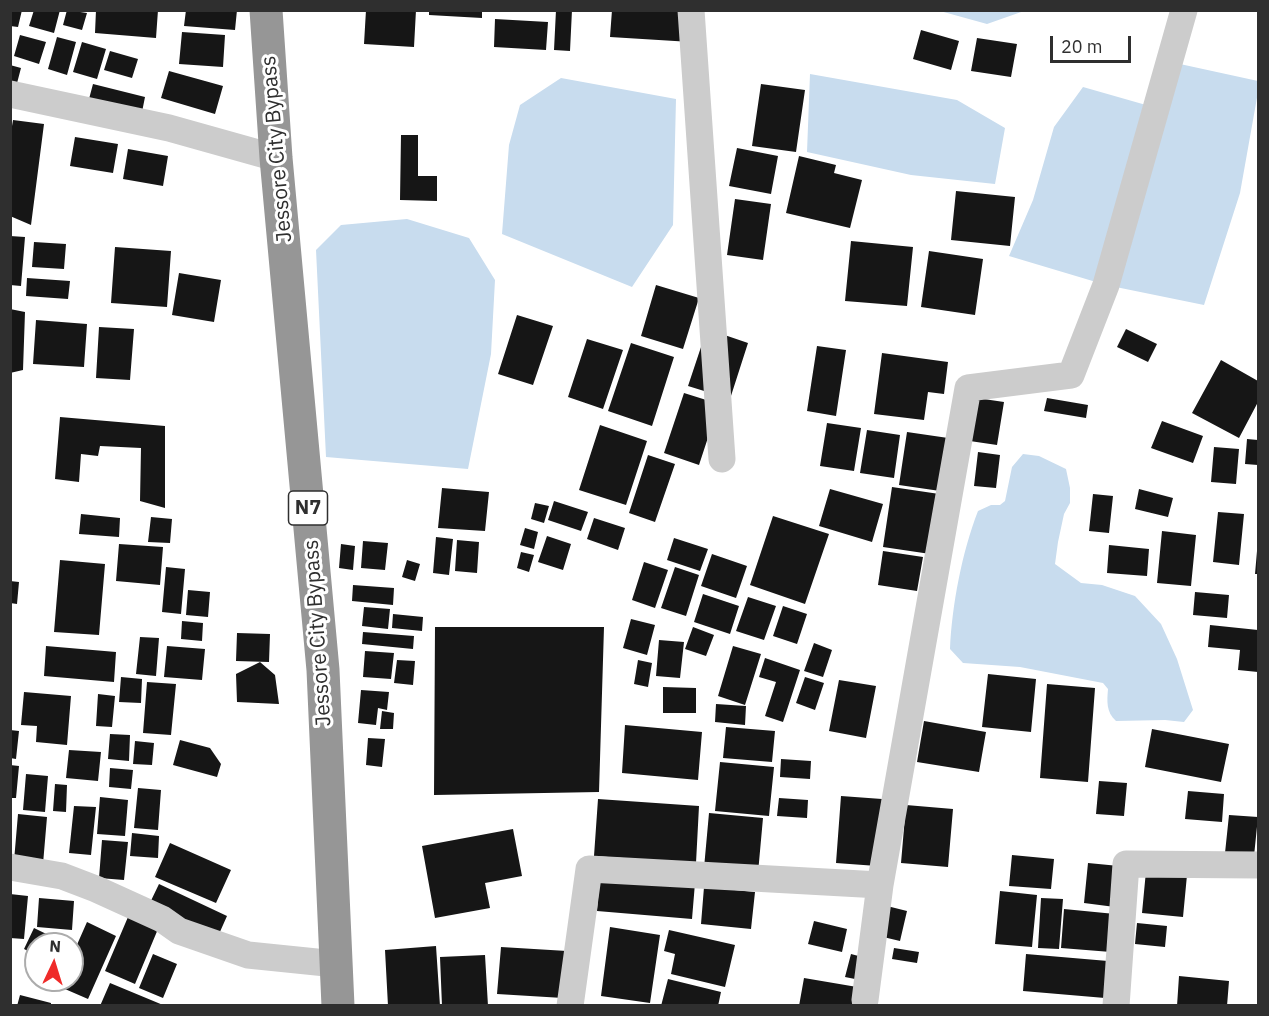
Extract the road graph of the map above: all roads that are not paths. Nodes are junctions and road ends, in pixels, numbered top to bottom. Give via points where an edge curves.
1 (266, 10) edge
2 (691, 10) edge
3 (1184, 10) edge
4 (10, 94) edge
5 (276, 158) junction
6 (722, 459) dead end
7 (1258, 865) edge
8 (10, 867) edge
9 (880, 885) junction
10 (336, 964) junction
11 (865, 1000) dead end
12 (338, 1005) edge
13 (570, 1005) edge
14 (1116, 1005) edge

1 - 5 highway, Jessore City Bypass / N7
2 - 6 street
3 - 9 street via 1106,285 1071,375 968,388
4 - 5 street via 169,129
5 - 10 highway, Jessore City Bypass / N7 via 323,670
7 - 14 street via 1126,864
8 - 10 street via 62,876 162,919 179,931 248,955
9 - 11 street
9 - 13 street via 589,869
10 - 12 highway, Jessore City Bypass / N7

